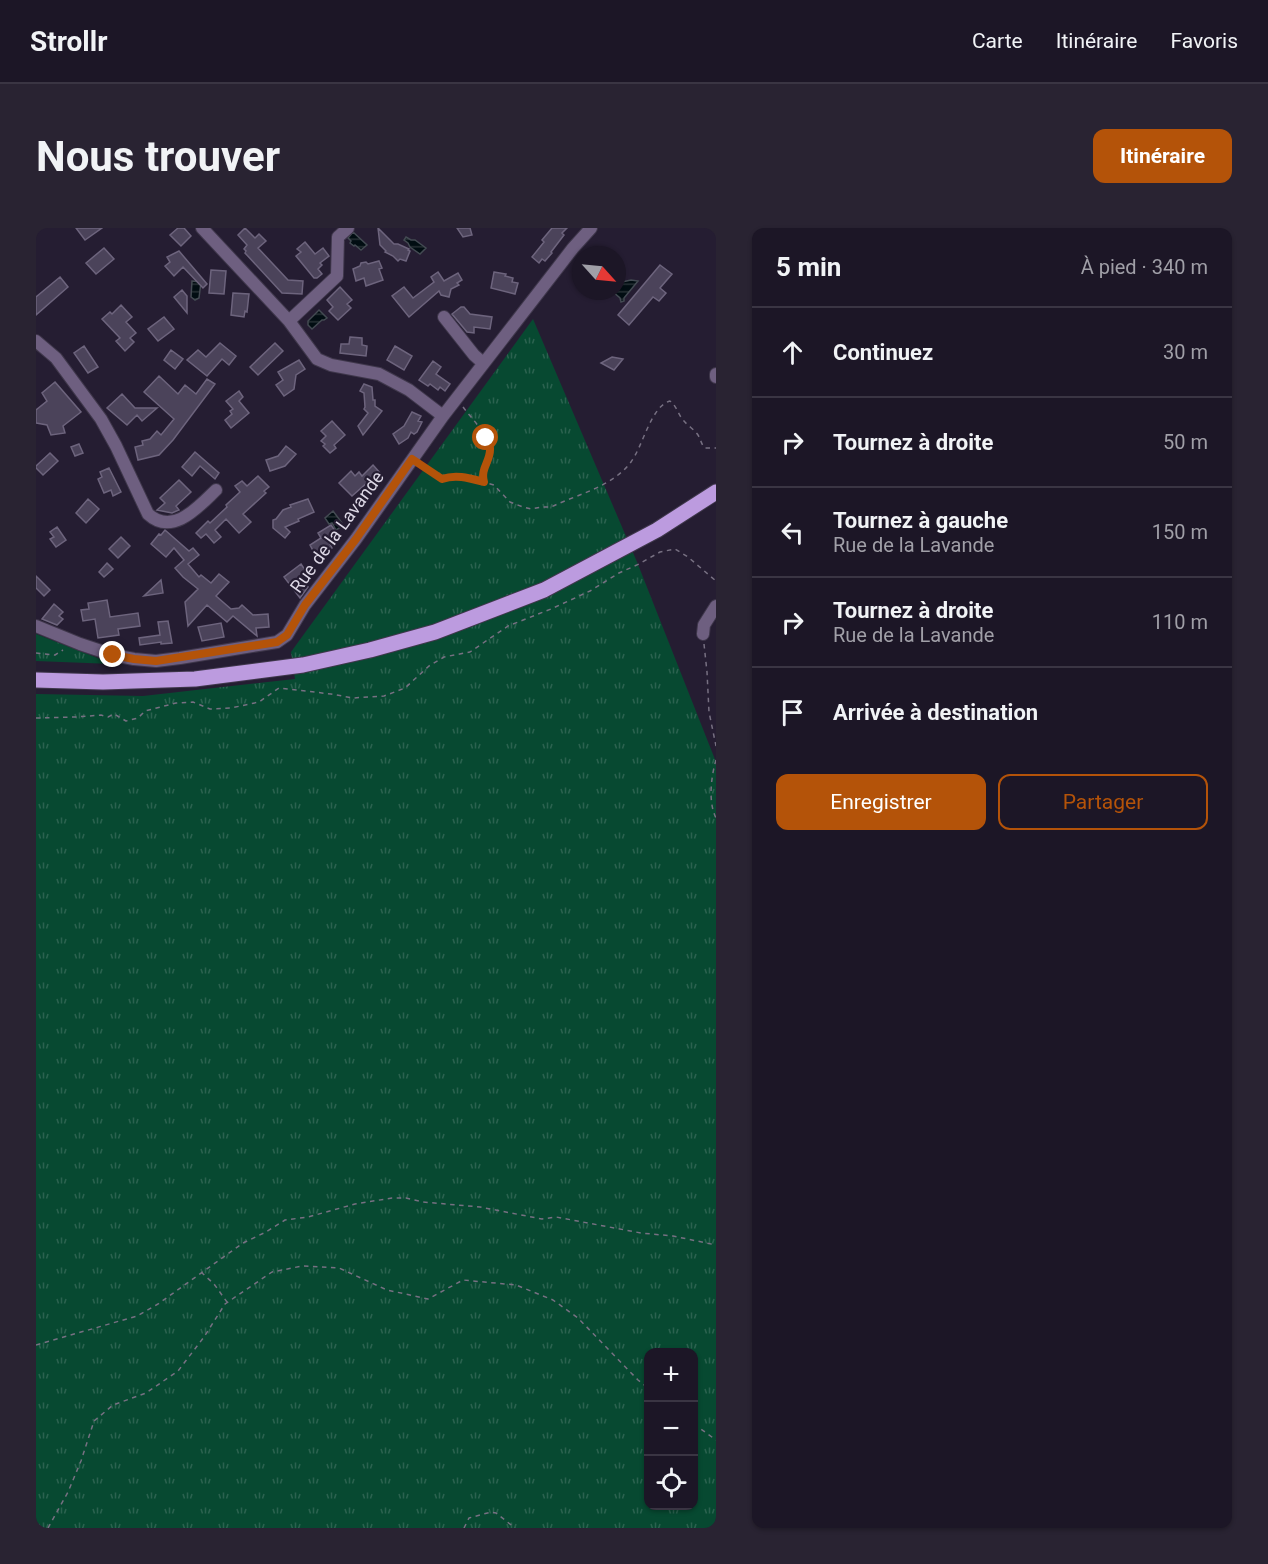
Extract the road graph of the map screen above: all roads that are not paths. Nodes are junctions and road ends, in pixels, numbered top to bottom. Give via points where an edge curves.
1 (202, 228) edge
2 (348, 228) edge
3 (591, 228) edge
4 (444, 317) dead end
5 (289, 321) junction
6 (36, 341) edge
7 (483, 363) junction
8 (443, 416) junction
9 (216, 489) dead end
10 (716, 492) edge
11 (716, 606) edge
12 (36, 626) edge
13 (702, 634) road end
14 (36, 680) edge

1 - 5 street
2 - 5 street via 338,237 337,276
3 - 7 street, Rue de la Lavande
4 - 7 street
5 - 8 street via 317,359 379,374 409,390
6 - 9 street via 56,358 101,419 154,519 162,523 183,519
7 - 8 street, Rue de la Lavande
8 - 12 street, Rue de la Lavande via 287,635 277,642 156,661 113,655
10 - 14 main road via 657,530 544,590 435,632 381,647 303,665 195,679
11 - 13 street

